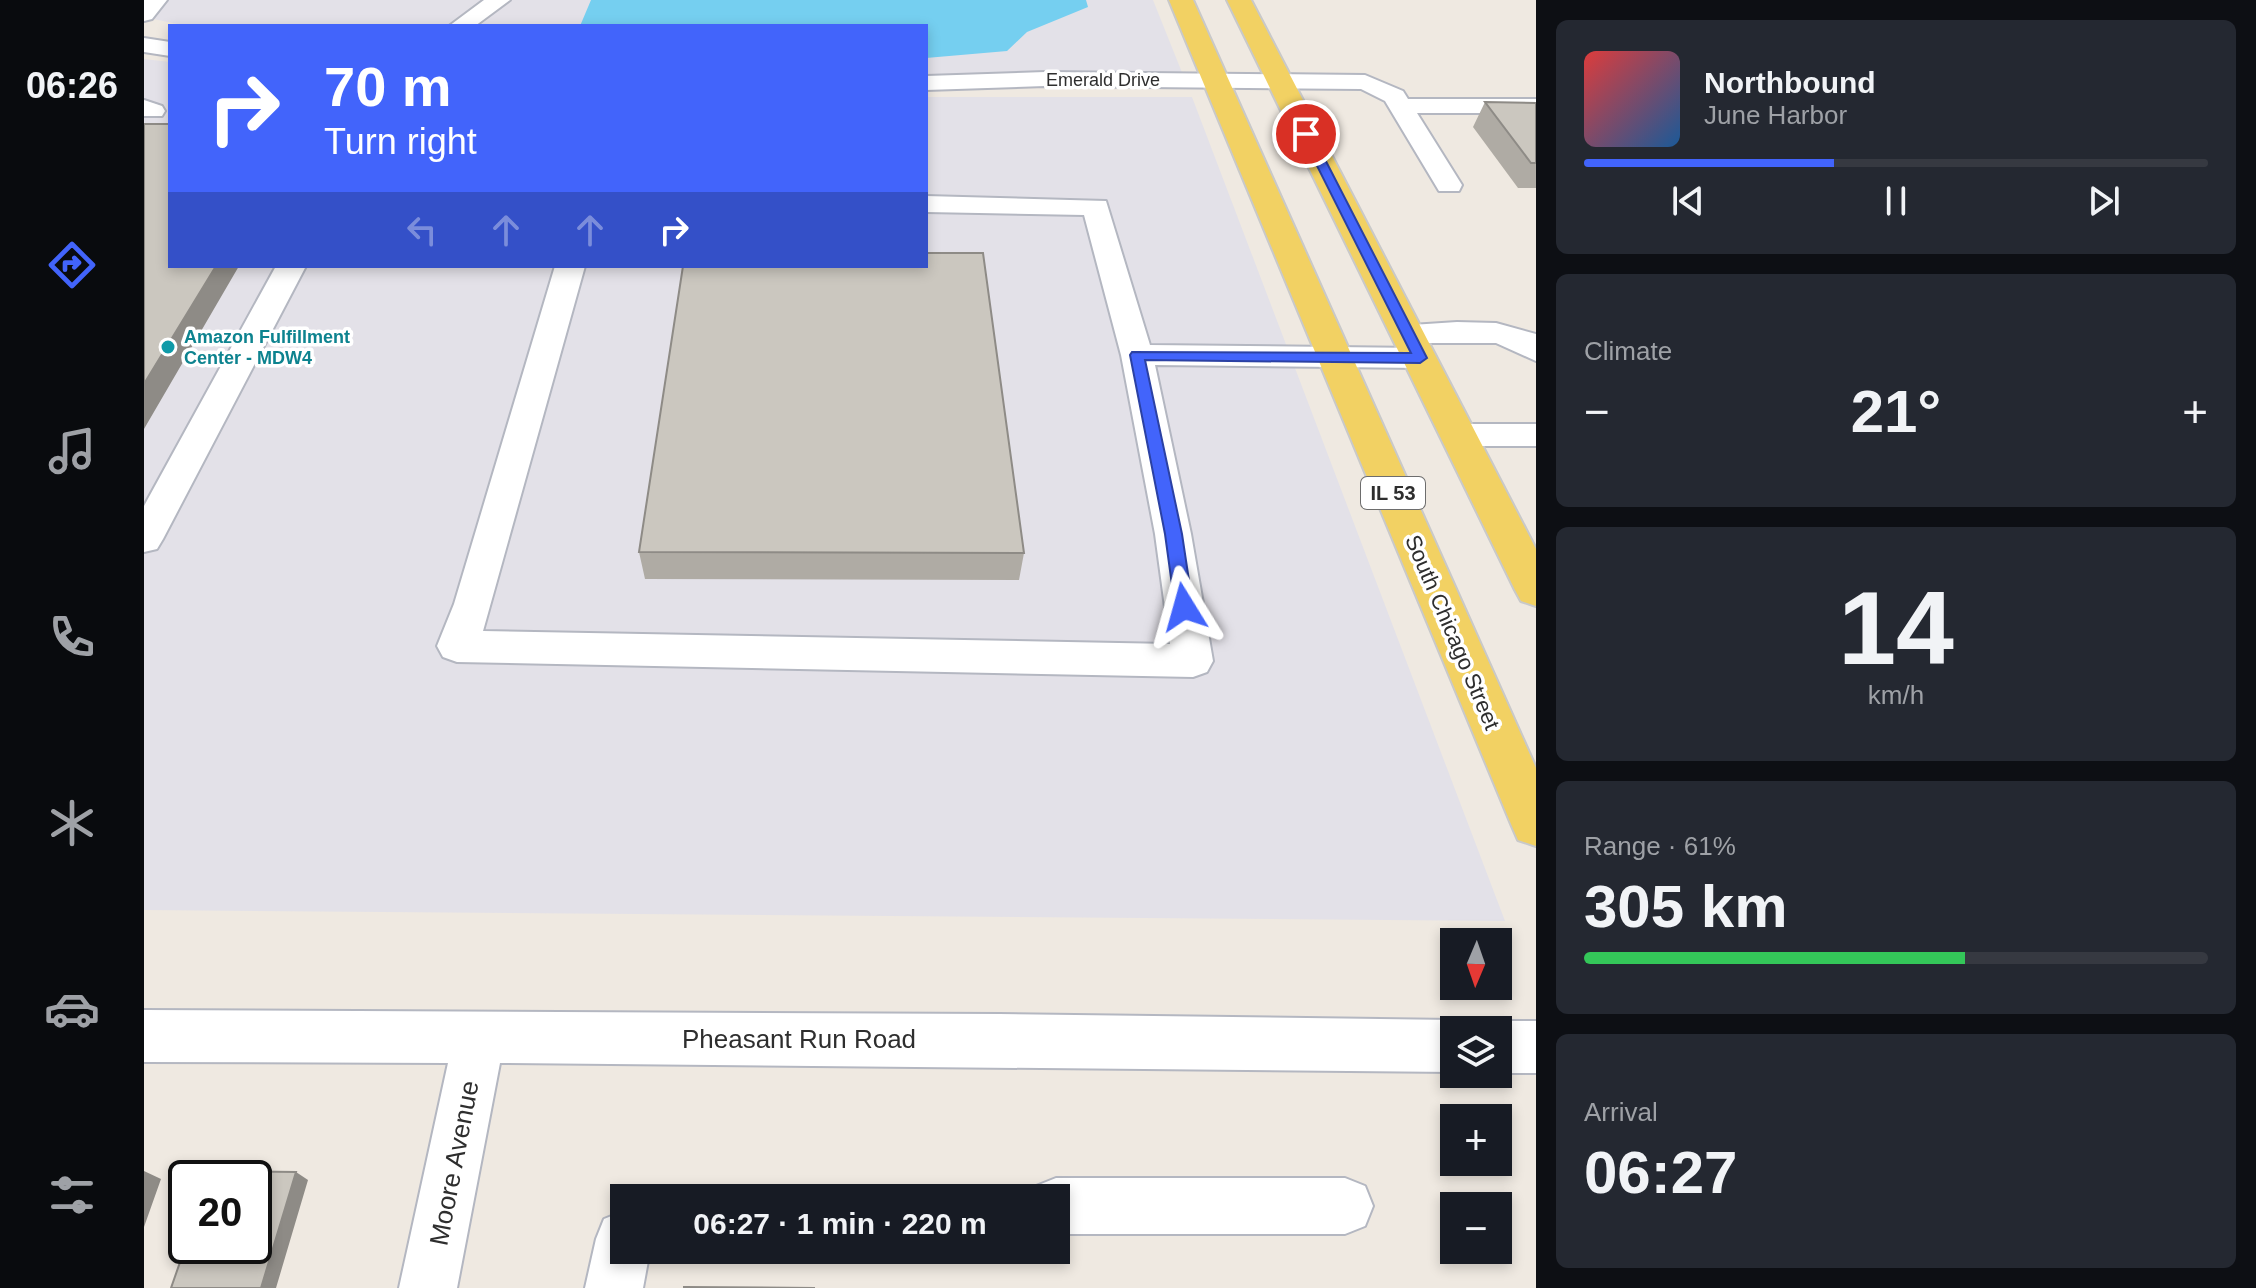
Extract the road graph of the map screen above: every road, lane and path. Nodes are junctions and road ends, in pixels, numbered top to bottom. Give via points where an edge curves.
1 (156, 0) edge
2 (499, 0) edge
3 (1181, 0) edge
4 (1239, 0) edge
5 (144, 14) edge
6 (463, 24) edge
7 (144, 45) edge
8 (168, 49) edge
9 (1215, 81) junction
10 (1279, 81) junction
11 (928, 83) edge
12 (1401, 106) junction
13 (1536, 106) edge
14 (1449, 185) dead end
15 (928, 204) edge
16 (290, 268) edge
17 (569, 268) edge
18 (1414, 345) junction
19 (1536, 351) edge
20 (1137, 355) junction
21 (1335, 358) junction
22 (1459, 435) junction
23 (1536, 435) edge
24 (144, 539) edge
25 (1536, 590) edge
26 (1536, 824) edge
27 (144, 1036) edge
28 (479, 1038) junction
29 (1440, 1046) edge
30 (1512, 1047) edge
31 (1536, 1047) edge
32 (1070, 1206) edge
33 (1345, 1206) dead end
34 (619, 1264) edge
35 (428, 1288) edge
36 (614, 1288) edge

1 - 5 street
2 - 6 street
3 - 9 main road, South Chicago Street / IL 53
4 - 10 main road
7 - 8 street
9 - 10 street, Emerald Drive
9 - 11 street, Emerald Drive
9 - 21 main road, South Chicago Street / IL 53
10 - 12 street, Emerald Drive via 1365,82 1383,88
10 - 18 main road
12 - 13 street
12 - 14 street
15 - 20 street via 1096,207
16 - 24 street
17 - 20 street via 457,646 1193,661
18 - 19 street via 1508,333 1532,343
18 - 21 street
18 - 22 main road
20 - 21 street
21 - 26 main road, South Chicago Street / IL 53
22 - 23 street
22 - 25 main road
27 - 28 street, Pheasant Run Road
28 - 29 street, Pheasant Run Road
28 - 35 street, Moore Avenue
30 - 31 street
32 - 33 street
34 - 36 street

